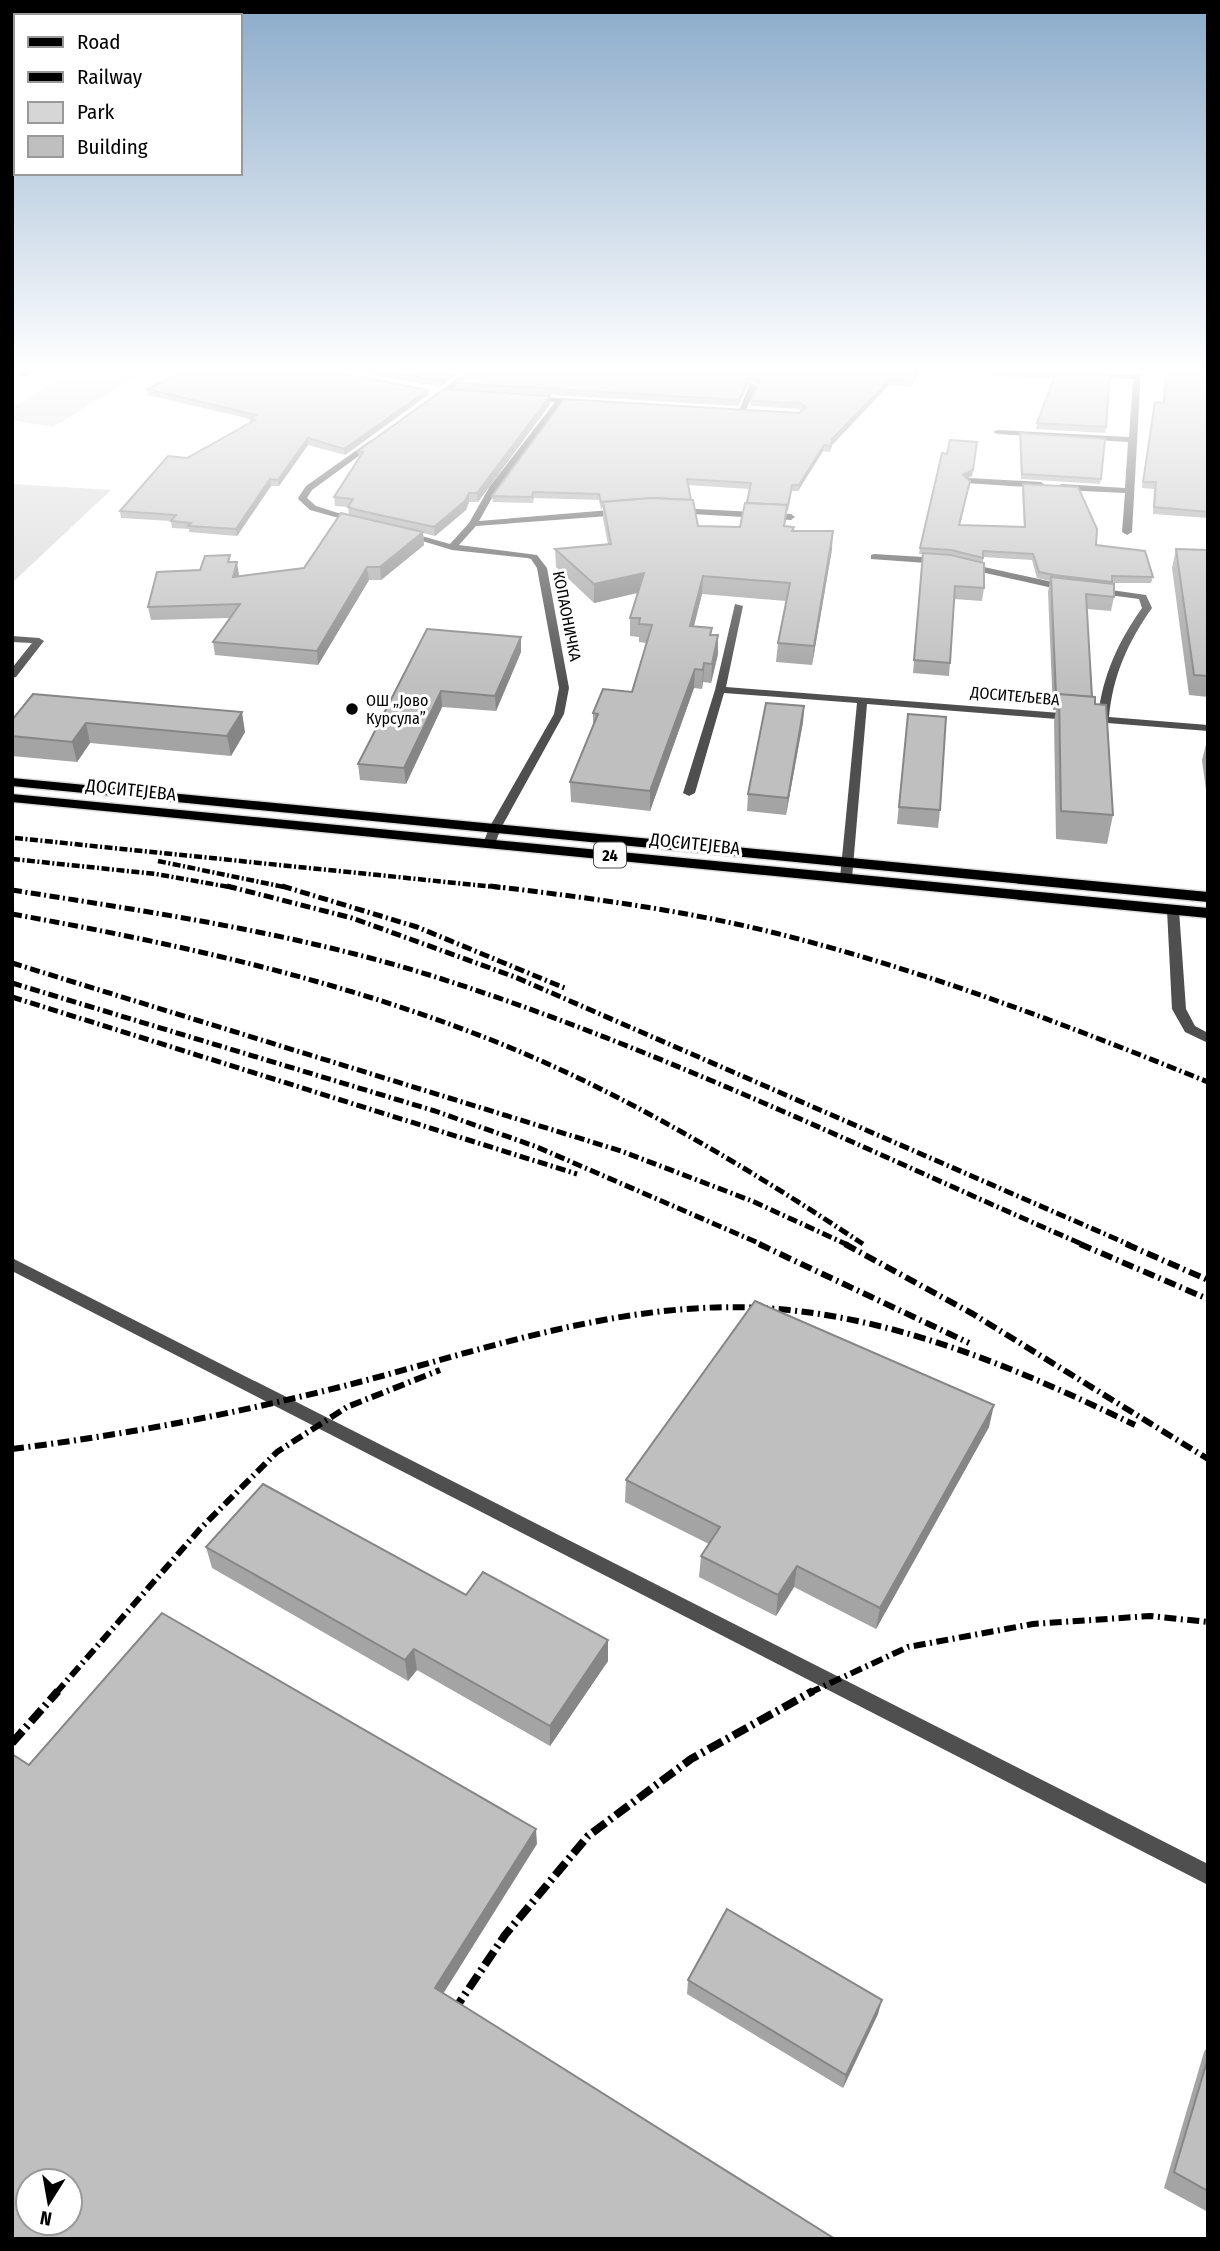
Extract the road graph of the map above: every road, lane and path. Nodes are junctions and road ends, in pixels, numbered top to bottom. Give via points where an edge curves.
1 (326, 476) edge
2 (502, 476) edge
3 (1130, 476) edge
4 (969, 481) edge
5 (1129, 491) junction
6 (665, 511) edge
7 (630, 512) edge
8 (791, 517) dead end
9 (364, 524) edge
10 (473, 524) junction
11 (389, 530) edge
12 (1127, 532) dead end
13 (452, 547) junction
14 (874, 557) dead end
15 (1078, 589) edge
16 (1091, 590) edge
17 (738, 606) edge
18 (12, 639) edge
19 (12, 675) edge
20 (720, 690) junction
21 (862, 700) junction
22 (1103, 719) junction
23 (1208, 728) edge
24 (12, 782) edge
25 (689, 793) dead end
26 (12, 797) edge
27 (495, 828) junction
28 (489, 844) junction
29 (847, 862) junction
30 (846, 878) junction
31 (1208, 897) edge
32 (1173, 910) junction
33 (1208, 913) edge
34 (1208, 1039) edge
35 (12, 1264) edge
36 (1208, 1875) edge

1 - 9 street via 302,498 313,508
2 - 10 street
3 - 5 street
4 - 5 street
5 - 12 street
6 - 8 street
7 - 10 street
10 - 13 street
11 - 13 street
13 - 27 street, КОПАОНИЧКА via 537,560 559,648 565,688 559,715
14 - 15 street via 950,562
16 - 22 street via 1143,597 1147,608 1118,650
17 - 20 street
18 - 19 street via 39,641
20 - 21 street, ДОСИТЕЉЕВА
20 - 25 street
21 - 22 street, ДОСИТЕЉЕВА
21 - 29 street
22 - 23 street, ДОСИТЕЉЕВА
24 - 27 main road, ДОСИТЕЈЕВА / 24
26 - 28 main road, ДОСИТЕЈЕВА / 24
27 - 28 street, КОПАОНИЧКА
27 - 29 main road, ДОСИТЕЈЕВА / 24
28 - 30 main road, ДОСИТЕЈЕВА / 24
29 - 30 street
29 - 31 main road, ДОСИТЕЈЕВА / 24
30 - 32 main road, ДОСИТЕЈЕВА / 24
32 - 33 main road, ДОСИТЕЈЕВА / 24
32 - 34 street via 1179,1009 1190,1029
35 - 36 street

